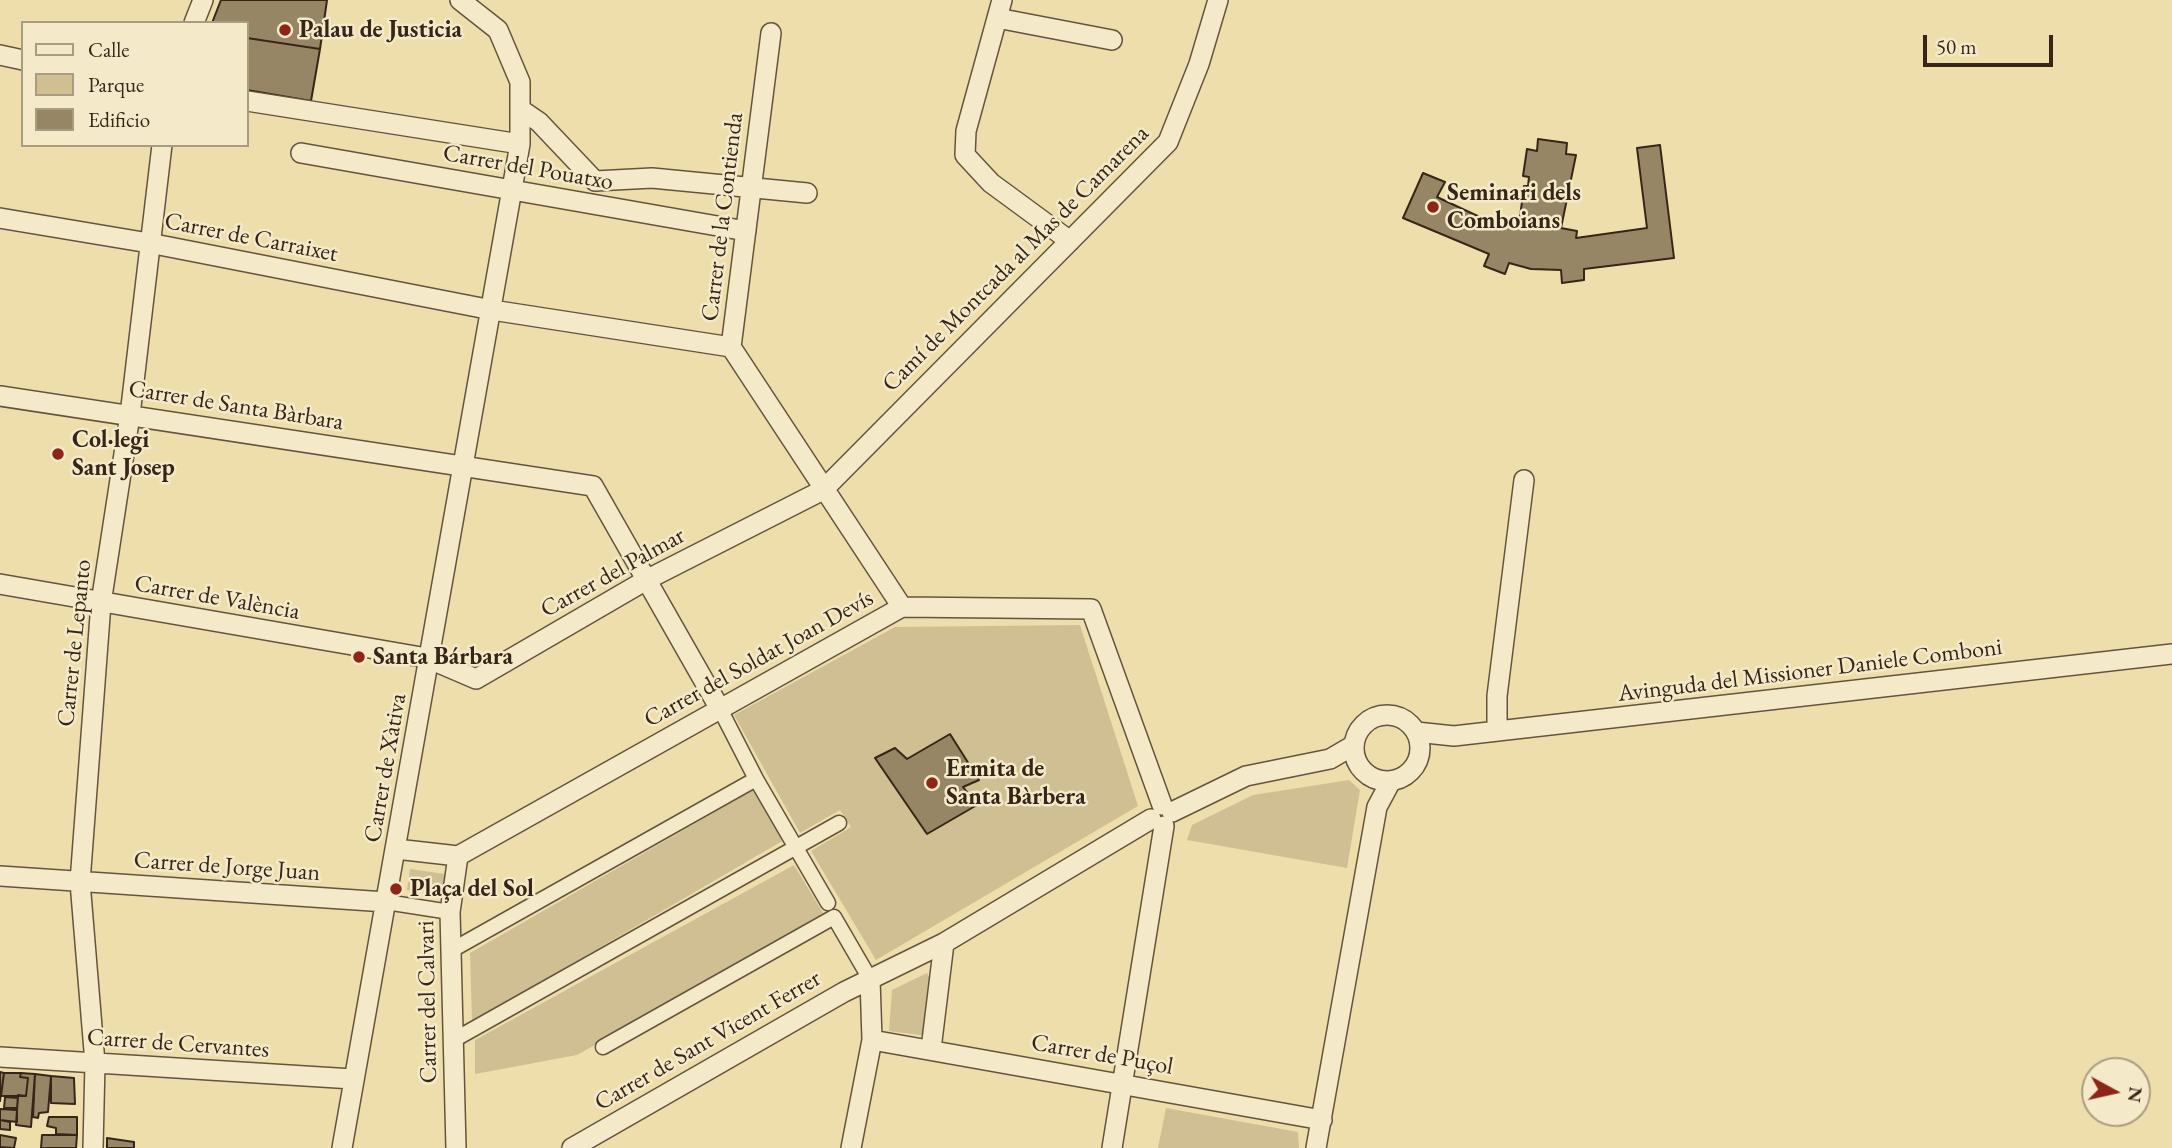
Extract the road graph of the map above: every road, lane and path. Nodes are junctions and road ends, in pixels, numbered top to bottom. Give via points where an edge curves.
1 (203, 0) edge
2 (460, 0) edge
3 (1218, 0) edge
4 (999, 9) edge
5 (195, 21) edge
6 (771, 33) dead end
7 (1112, 40) dead end
8 (0, 55) edge
9 (21, 60) edge
10 (248, 101) edge
11 (520, 109) junction
12 (520, 144) junction
13 (162, 147) edge
14 (301, 153) dead end
15 (751, 188) junction
16 (512, 190) junction
17 (807, 193) dead end
18 (0, 218) edge
19 (746, 231) junction
20 (1070, 241) junction
21 (149, 243) junction
22 (492, 310) junction
23 (731, 347) junction
24 (0, 396) edge
25 (130, 415) junction
26 (465, 465) junction
27 (1524, 480) dead end
28 (823, 489) junction
29 (648, 579) junction
30 (0, 584) edge
31 (101, 603) junction
32 (902, 607) junction
33 (2172, 654) edge
34 (427, 657) junction
35 (719, 709) junction
36 (1416, 732) junction
37 (1497, 732) junction
38 (1454, 736) junction
39 (1354, 745) junction
40 (1330, 759) junction
41 (1417, 763) junction
42 (1374, 775) junction
43 (756, 779) junction
44 (1162, 815) junction
45 (839, 823) dead end
46 (797, 847) junction
47 (396, 849) junction
48 (458, 856) junction
49 (0, 876) edge
50 (80, 882) junction
51 (386, 902) junction
52 (828, 903) dead end
53 (450, 912) junction
54 (944, 943) junction
55 (452, 950) junction
56 (870, 979) junction
57 (872, 1040) junction
58 (452, 1041) junction
59 (603, 1047) dead end
60 (931, 1049) junction
61 (0, 1057) edge
62 (95, 1063) junction
63 (353, 1079) junction
64 (1124, 1084) junction
65 (1322, 1121) junction
66 (93, 1148) edge
67 (342, 1148) edge
68 (456, 1148) edge
69 (572, 1148) edge
70 (851, 1148) edge
71 (1112, 1148) edge
72 (1316, 1148) edge

1 - 5 street
2 - 11 street, Carrer de Xàtiva via 498,30 520,82
3 - 20 street, Camí de Montcada al Mas de Camarena via 1168,142
4 - 7 street
4 - 20 street via 966,131 965,155 991,183
6 - 15 street, Carrer de la Contienda
8 - 9 street
10 - 12 street, Carrer del Pouatxo
11 - 12 street, Carrer de Xàtiva
11 - 15 street via 539,122 595,181 652,178
12 - 16 street, Carrer de Xàtiva
13 - 21 street, Carrer de Lepanto
14 - 16 street, Carrer del Pouatxo
15 - 17 street
15 - 19 street, Carrer de la Contienda
16 - 19 street, Carrer del Pouatxo
16 - 22 street, Carrer de Xàtiva
18 - 21 street, Carrer de Carraixet
19 - 23 street, Carrer de la Contienda
20 - 28 street, Camí de Montcada al Mas de Camarena
21 - 22 street, Carrer de Carraixet
21 - 25 street, Carrer de Lepanto
22 - 23 street, Carrer de Carraixet
22 - 26 street, Carrer de Xàtiva
23 - 28 street, Carrer de la Contienda
24 - 25 street, Carrer de Santa Bàrbara
25 - 26 street, Carrer de Santa Bàrbara
25 - 31 street, Carrer de Lepanto
26 - 29 street, Carrer de Santa Bàrbara via 593,486
26 - 34 street, Carrer de Xàtiva
27 - 37 street via 1497,696
28 - 29 street, Carrer del Palmar
28 - 32 street, Carrer de la Contienda
29 - 34 street, Carrer del Palmar via 476,679
29 - 35 street
30 - 31 street, Carrer de València
31 - 34 street, Carrer de València
31 - 50 street, Carrer de Lepanto
32 - 35 street, Carrer del Soldat Joan Devís
32 - 44 street, Carrer del Soldat Joan Devís via 1091,609
33 - 37 street, Avinguda del Missioner Daniele Comboni
34 - 47 street, Carrer de Xàtiva via 428,677
35 - 43 street
35 - 48 street, Carrer del Soldat Joan Devís
36 - 38 street, Avinguda del Missioner Daniele Comboni
36 - 39 street via 1401,718 1380,715 1362,726
36 - 41 street via 1420,742
37 - 38 street, Avinguda del Missioner Daniele Comboni
38 - 41 street, Avinguda del Missioner Daniele Comboni
39 - 40 street
39 - 42 street
40 - 42 street
40 - 44 street via 1246,776
41 - 42 street via 1410,772
42 - 65 street via 1377,807
43 - 46 street
43 - 55 street
44 - 54 street
44 - 64 street
45 - 46 street
46 - 52 street
46 - 58 street
47 - 48 street
47 - 51 street, Carrer de Xàtiva
48 - 53 street, Carrer del Calvari
49 - 50 street, Carrer de Jorge Juan
50 - 51 street, Carrer de Jorge Juan
50 - 62 street, Carrer de Lepanto
51 - 53 street, Carrer de Jorge Juan
51 - 63 street, Carrer de Xàtiva
53 - 55 street, Carrer del Calvari
54 - 56 street
54 - 60 street
55 - 58 street, Carrer del Calvari
56 - 57 street
56 - 59 street via 834,917
56 - 69 street, Carrer de Sant Vicent Ferrer
57 - 60 street, Carrer de Puçol
57 - 70 street
58 - 68 street, Carrer del Calvari
60 - 64 street, Carrer de Puçol
61 - 62 street, Carrer de Cervantes
62 - 63 street, Carrer de Cervantes
62 - 66 street, Carrer de Lepanto
63 - 67 street, Carrer de Xàtiva
64 - 65 street, Carrer de Puçol
64 - 71 street
65 - 72 street

